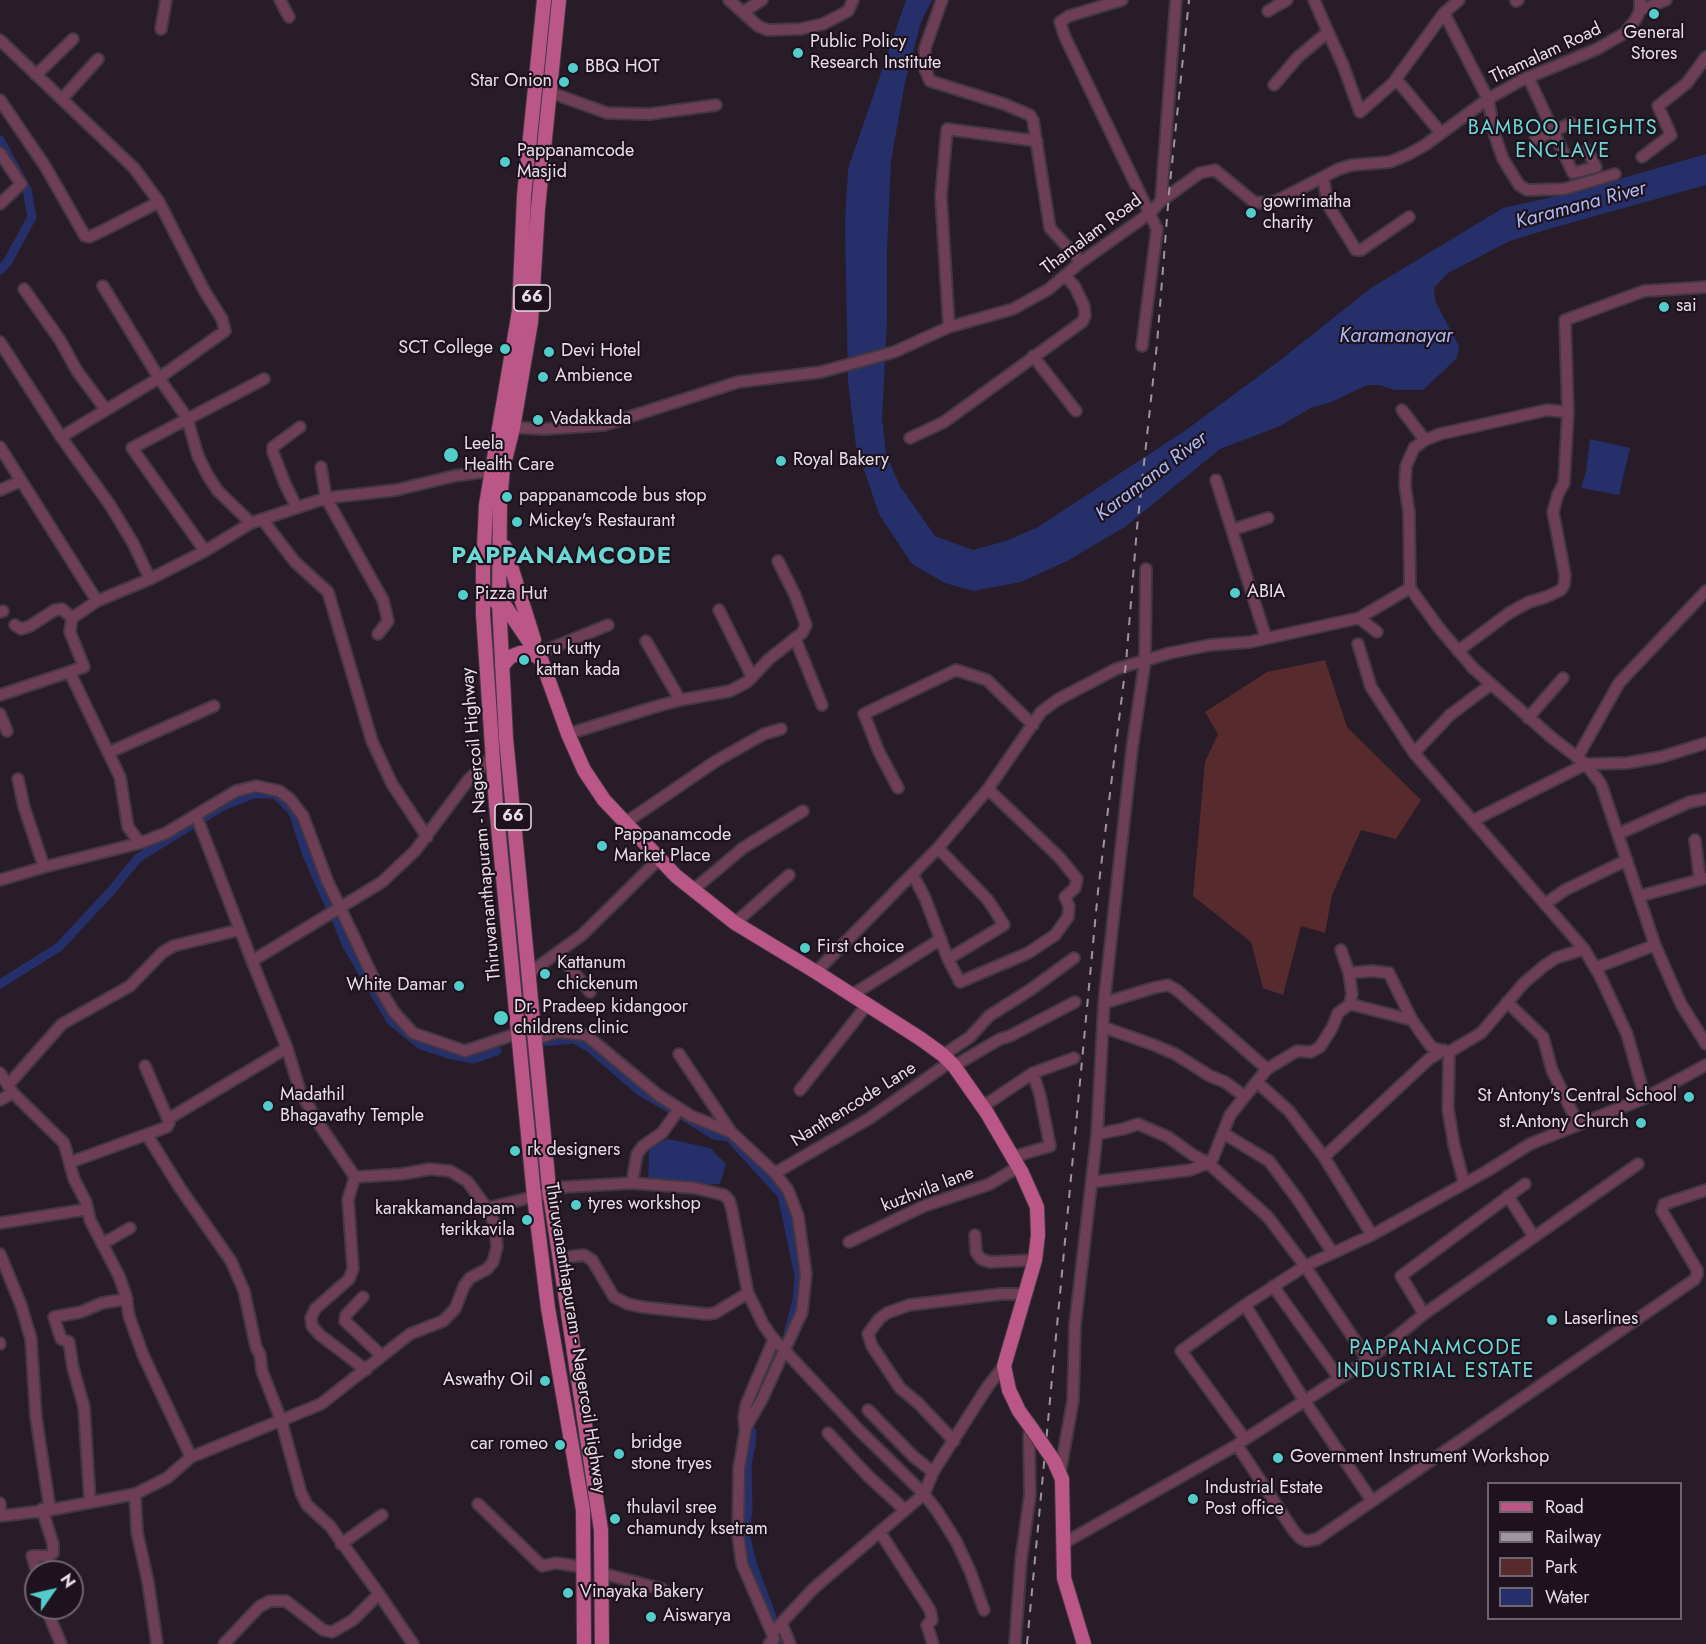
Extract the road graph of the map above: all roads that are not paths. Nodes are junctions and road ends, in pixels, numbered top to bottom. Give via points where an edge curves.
1 (166, 0) edge
2 (280, 0) edge
3 (544, 0) edge
4 (559, 0) edge
5 (729, 0) edge
6 (762, 0) edge
7 (853, 0) edge
8 (942, 0) edge
9 (1122, 0) edge
10 (1176, 0) edge
11 (1287, 0) edge
12 (1314, 0) edge
13 (1459, 0) edge
14 (1666, 0) edge
15 (1640, 5) edge
16 (1268, 11) dead end
17 (743, 12) junction
18 (1444, 13) junction
19 (289, 17) dead end
20 (161, 29) dead end
21 (1328, 32) junction
22 (73, 39) dead end
23 (0, 40) edge
24 (1706, 57) edge
25 (98, 59) dead end
26 (36, 75) junction
27 (1528, 77) junction
28 (1395, 79) junction
29 (1274, 85) dead end
30 (549, 92) junction
31 (62, 99) junction
32 (1488, 99) junction
33 (0, 100) edge
34 (716, 105) dead end
35 (1571, 123) dead end
36 (1553, 131) junction
37 (1441, 133) junction
38 (1535, 140) dead end
39 (1037, 141) junction
40 (1587, 150) dead end
41 (0, 153) edge
42 (1642, 157) dead end
43 (1573, 174) junction
44 (1615, 174) dead end
45 (1323, 177) junction
46 (1578, 185) junction
47 (1161, 201) junction
48 (159, 202) junction
49 (0, 204) edge
50 (1150, 213) junction
51 (1409, 217) dead end
52 (1081, 262) junction
53 (1065, 274) junction
54 (103, 286) dead end
55 (1706, 287) edge
56 (24, 289) dead end
57 (949, 327) junction
58 (0, 342) edge
59 (1142, 346) dead end
60 (1033, 356) junction
61 (159, 378) junction
62 (264, 379) dead end
63 (106, 410) junction
64 (1402, 410) dead end
65 (1076, 411) dead end
66 (1568, 412) junction
67 (187, 418) junction
68 (300, 427) dead end
69 (506, 427) junction
70 (61, 437) junction
71 (910, 438) dead end
72 (1425, 440) junction
73 (0, 447) edge
74 (321, 467) dead end
75 (490, 471) junction
76 (1216, 480) dead end
77 (21, 481) junction
78 (0, 490) edge
79 (327, 498) junction
80 (297, 508) junction
81 (1268, 518) dead end
82 (256, 521) junction
83 (499, 521) junction
84 (1232, 530) junction
85 (205, 551) junction
86 (778, 561) dead end
87 (1146, 569) dead end
88 (150, 579) junction
89 (1410, 588) junction
90 (1706, 591) edge
91 (518, 594) junction
92 (483, 595) junction
93 (499, 598) junction
94 (97, 601) junction
95 (719, 610) dead end
96 (72, 618) junction
97 (1359, 618) junction
98 (15, 625) dead end
99 (608, 625) dead end
100 (1377, 632) dead end
101 (378, 634) dead end
102 (795, 638) junction
103 (1266, 638) junction
104 (646, 640) dead end
105 (1358, 644) dead end
106 (1458, 651) junction
107 (540, 656) junction
108 (1145, 661) junction
109 (502, 666) junction
110 (70, 673) junction
111 (752, 677) junction
112 (1563, 678) dead end
113 (1490, 685) junction
114 (0, 695) edge
115 (680, 700) junction
116 (822, 705) dead end
117 (214, 706) dead end
118 (0, 714) edge
119 (1528, 718) junction
120 (1033, 725) junction
121 (781, 729) dead end
122 (7, 730) dead end
123 (568, 734) junction
124 (1706, 743) edge
125 (110, 752) junction
126 (1414, 753) junction
127 (493, 756) junction
128 (1582, 761) junction
129 (18, 779) dead end
130 (898, 788) dead end
131 (988, 789) junction
132 (1706, 798) edge
133 (803, 811) dead end
134 (196, 815) junction
135 (1474, 820) junction
136 (625, 823) junction
137 (1618, 834) junction
138 (427, 837) junction
139 (1695, 840) dead end
140 (140, 843) junction
141 (938, 848) junction
142 (659, 859) junction
143 (1627, 861) junction
144 (44, 867) junction
145 (789, 875) dead end
146 (913, 875) junction
147 (1703, 879) edge
148 (0, 880) edge
149 (693, 890) junction
150 (1640, 896) junction
151 (1545, 904) junction
152 (339, 908) junction
153 (735, 923) junction
154 (239, 930) junction
155 (941, 939) junction
156 (1655, 945) junction
157 (1584, 949) junction
158 (1341, 950) dead end
159 (558, 952) junction
160 (1074, 958) dead end
161 (948, 959) junction
162 (252, 961) junction
163 (1595, 969) junction
164 (816, 972) junction
165 (1349, 973) junction
166 (529, 974) junction
167 (590, 992) dead end
168 (852, 995) junction
169 (1075, 1002) dead end
170 (1507, 1002) junction
171 (1104, 1003) junction
172 (867, 1005) junction
173 (1350, 1005) junction
174 (1412, 1020) junction
175 (1103, 1027) junction
176 (519, 1033) junction
177 (536, 1039) junction
178 (1706, 1044) edge
179 (287, 1048) junction
180 (1446, 1051) junction
181 (680, 1054) dead end
182 (1074, 1058) dead end
183 (949, 1061) junction
184 (1706, 1065) edge
185 (145, 1066) dead end
186 (1267, 1069) junction
187 (0, 1073) edge
188 (1033, 1073) junction
189 (1257, 1082) junction
190 (10, 1089) junction
191 (800, 1090) dead end
192 (1244, 1096) junction
193 (1645, 1098) junction
194 (0, 1100) edge
195 (988, 1102) dead end
196 (679, 1109) junction
197 (168, 1119) junction
198 (1578, 1124) junction
199 (731, 1132) junction
200 (1223, 1133) junction
201 (1097, 1134) junction
202 (147, 1135) junction
203 (1324, 1157) junction
204 (71, 1162) junction
205 (1015, 1162) junction
206 (1208, 1163) junction
207 (1638, 1164) dead end
208 (775, 1173) junction
209 (355, 1177) junction
210 (1092, 1182) junction
211 (1464, 1183) junction
212 (632, 1184) junction
213 (1525, 1184) dead end
214 (1706, 1190) edge
215 (549, 1191) junction
216 (534, 1196) junction
217 (1508, 1196) junction
218 (487, 1208) junction
219 (88, 1209) junction
220 (0, 1223) edge
221 (130, 1228) dead end
222 (975, 1235) dead end
223 (1372, 1235) junction
224 (1534, 1237) junction
225 (849, 1242) dead end
226 (102, 1244) junction
227 (1332, 1252) junction
228 (0, 1254) edge
229 (559, 1258) junction
230 (1035, 1260) junction
231 (1305, 1266) junction
232 (1701, 1275) edge
233 (1274, 1286) junction
234 (748, 1293) junction
235 (1026, 1294) junction
236 (363, 1297) dead end
237 (127, 1299) junction
238 (1245, 1305) junction
239 (1424, 1314) junction
240 (774, 1339) junction
241 (784, 1349) junction
242 (382, 1356) junction
243 (1368, 1360) junction
244 (1005, 1366) junction
245 (366, 1370) junction
246 (1339, 1378) junction
247 (1304, 1400) junction
248 (868, 1410) dead end
249 (281, 1420) junction
250 (1031, 1428) junction
251 (746, 1430) junction
252 (828, 1433) dead end
253 (954, 1441) junction
254 (1241, 1442) junction
255 (191, 1457) junction
256 (1057, 1467) junction
257 (933, 1472) junction
258 (135, 1494) junction
259 (924, 1494) junction
260 (1372, 1501) junction
261 (0, 1503) edge
262 (90, 1503) junction
263 (478, 1504) dead end
264 (46, 1510) junction
265 (905, 1510) junction
266 (382, 1515) dead end
267 (1, 1516) edge
268 (880, 1532) junction
269 (341, 1544) junction
270 (1064, 1544) junction
271 (33, 1560) edge
272 (584, 1567) junction
273 (601, 1573) junction
274 (662, 1589) dead end
275 (379, 1594) junction
276 (984, 1610) dead end
277 (51, 1620) edge
278 (782, 1624) junction
279 (773, 1640) edge
280 (61, 1644) edge
281 (157, 1644) edge
282 (224, 1644) edge
283 (413, 1644) edge
284 (584, 1644) edge
285 (602, 1644) edge
286 (790, 1644) edge
287 (933, 1644) edge
288 (1015, 1644) edge
289 (1084, 1644) edge

1 - 20 street
2 - 19 street
3 - 69 main road, Thiruvananthapuram - Nagercoil Highway
4 - 30 main road, Thiruvananthapuram - Nagercoil Highway / 66
5 - 17 street
6 - 17 street
7 - 17 street via 848,11 839,17 800,29 768,30 758,27
8 - 39 street via 925,48 925,69 930,81 1023,110 1033,120
9 - 50 street via 1060,22
10 - 47 street
11 - 16 street
12 - 21 street
13 - 18 street
14 - 15 street
15 - 27 street, Thamalam Road via 1636,19 1625,33
18 - 28 street
18 - 32 street
21 - 28 street via 1360,112
21 - 29 street via 1298,57
22 - 26 street
23 - 26 street
24 - 42 street via 1687,83 1658,105 1671,135
25 - 31 street
26 - 31 street
27 - 32 street, Thamalam Road
27 - 36 street
28 - 37 street
30 - 34 street via 607,113 649,114
30 - 69 main road, Thiruvananthapuram - Nagercoil Highway / 66 via 531,322
31 - 48 street via 134,168
32 - 37 street, Thamalam Road
32 - 46 street via 1503,159 1519,186 1527,190
33 - 48 street via 45,166 85,236 97,234
35 - 36 street
36 - 38 street
36 - 43 street
37 - 45 street, Thamalam Road via 1390,162 1352,165
39 - 52 street via 1050,228
39 - 57 street via 947,129 940,196
40 - 43 street via 1596,167
41 - 49 street via 21,184
43 - 46 street
44 - 46 street
45 - 47 street, Thamalam Road via 1265,203 1254,202 1215,170 1200,173
45 - 51 street via 1328,205 1356,250
47 - 50 street, Thamalam Road
48 - 61 street via 225,331
50 - 52 street, Thamalam Road
50 - 59 street via 1157,229
52 - 53 street, Thamalam Road
53 - 57 street, Thamalam Road via 1013,309
53 - 60 street via 1084,306 1085,316
54 - 61 street
55 - 66 street via 1644,291 1565,320
56 - 63 street
57 - 69 street, Thamalam Road via 894,352 821,372 738,382 604,425
58 - 70 street
60 - 65 street
60 - 71 street via 944,422
61 - 63 street
61 - 67 street
62 - 67 street
63 - 70 street
64 - 72 street
66 - 72 street via 1546,410
66 - 106 street via 1564,483 1554,512 1564,585 1561,590 1509,613
67 - 82 street via 198,456 218,491
67 - 85 street via 132,448
68 - 80 street via 273,447
69 - 75 main road, Thiruvananthapuram - Nagercoil Highway
69 - 83 main road, Thiruvananthapuram - Nagercoil Highway / 66
70 - 88 street via 110,505
72 - 89 street via 1414,448 1406,466
73 - 77 street
74 - 79 street
75 - 79 street via 396,490
75 - 92 main road, Thiruvananthapuram - Nagercoil Highway
76 - 84 street
77 - 78 street
77 - 94 street
79 - 80 street
79 - 101 street via 382,600 388,621
80 - 82 street
81 - 84 street
82 - 85 street
82 - 138 street via 328,592 372,741 392,784
83 - 91 main road
83 - 93 main road, Thiruvananthapuram - Nagercoil Highway / 66
84 - 103 street
85 - 88 street
86 - 102 street via 806,625
87 - 108 street
88 - 94 street
89 - 97 street
89 - 106 street
90 - 128 street via 1623,677
91 - 93 main road
91 - 107 main road
92 - 93 main road
92 - 127 main road, Thiruvananthapuram - Nagercoil Highway
93 - 107 main road
93 - 109 main road, Thiruvananthapuram - Nagercoil Highway / 66
94 - 96 street
95 - 111 street
96 - 98 street via 62,609 30,626 21,629
96 - 110 street via 70,632 84,667
97 - 100 street
97 - 103 street
99 - 107 street
102 - 111 street
102 - 116 street
103 - 108 street via 1210,645
104 - 115 street
105 - 126 street via 1371,687
106 - 113 street
107 - 109 main road via 520,653
107 - 123 main road
108 - 120 street via 1116,669 1081,686 1041,712
108 - 171 street
109 - 166 main road, Thiruvananthapuram - Nagercoil Highway / 66
110 - 114 street
110 - 125 street
111 - 115 street via 729,691
112 - 119 street
113 - 119 street
113 - 126 street via 1450,715
115 - 123 street
117 - 125 street
118 - 122 street
119 - 128 street
120 - 130 street via 987,680 956,670 864,714
120 - 131 street
121 - 136 street via 764,734 716,761
123 - 136 main road via 584,770
124 - 128 street via 1638,761
125 - 140 street via 120,777 128,827
126 - 135 street
127 - 138 street via 469,779
127 - 176 main road, Thiruvananthapuram - Nagercoil Highway
128 - 135 street
128 - 137 street via 1601,784
129 - 144 street
131 - 141 street
131 - 161 street via 1077,879 1075,888 1065,897 1068,918 1055,935 1028,953 960,982
132 - 137 street
133 - 149 street via 743,848
134 - 140 street
134 - 152 street via 236,791 256,786 279,791 303,816
134 - 154 street
135 - 151 street
136 - 142 main road
137 - 143 street
138 - 152 street via 382,882
139 - 147 street
140 - 144 street
141 - 146 street
141 - 161 street via 988,900 1004,925
142 - 149 main road
142 - 159 street via 582,936
143 - 150 street
143 - 151 street via 1565,890
144 - 148 street
145 - 153 street
146 - 155 street
146 - 164 street
147 - 150 street
149 - 153 main road
150 - 156 street
151 - 157 street
152 - 162 street
152 - 176 street via 393,1012 413,1033 465,1051
153 - 164 main road
154 - 162 street
154 - 190 street via 173,946 162,953 130,986 62,1024
155 - 161 street
155 - 168 street
156 - 163 street
156 - 178 street via 1681,1004
157 - 163 street
157 - 170 street via 1544,966
158 - 165 street
159 - 166 street
159 - 167 street
160 - 183 street via 989,1016
162 - 179 street
163 - 193 street via 1627,1034
164 - 168 main road
165 - 173 street
165 - 174 street via 1389,973
166 - 177 main road, Thiruvananthapuram - Nagercoil Highway / 66
168 - 172 main road
169 - 183 street via 1010,1036
170 - 180 street via 1481,1033
170 - 198 street via 1543,1037 1552,1071
171 - 175 street
171 - 186 street via 1168,986
172 - 183 main road
172 - 191 street
173 - 174 street
173 - 186 street via 1338,1013 1320,1047 1311,1052 1297,1051
174 - 180 street via 1433,1048
175 - 192 street via 1175,1054
175 - 201 street
176 - 216 main road, Thiruvananthapuram - Nagercoil Highway
177 - 196 street via 556,1032 586,1035
177 - 215 main road, Thiruvananthapuram - Nagercoil Highway
179 - 197 street
179 - 209 street via 300,1091
180 - 203 street via 1429,1059
180 - 211 street via 1448,1109
181 - 199 street
182 - 188 street
183 - 205 main road via 987,1113
183 - 208 street, Nanthencode Lane via 870,1118
184 - 193 street
185 - 197 street
186 - 189 street
187 - 190 street
188 - 195 street
188 - 205 street, kuzhvila lane via 1050,1146
189 - 192 street
189 - 203 street via 1289,1111
190 - 194 street
190 - 204 street via 64,1143
192 - 200 street
193 - 198 street
196 - 199 street
196 - 212 street via 662,1133 637,1154
197 - 202 street via 168,1127
198 - 211 street via 1530,1143
199 - 208 street
200 - 206 street
200 - 227 street via 1269,1161
201 - 206 street via 1138,1124 1168,1137
201 - 210 street
202 - 204 street
202 - 249 street via 231,1261 244,1291 262,1371
203 - 223 street
204 - 219 street
205 - 225 street, kuzhvila lane via 990,1184 924,1206
205 - 230 main road via 1037,1207
206 - 210 street via 1190,1170
206 - 231 street via 1268,1217
207 - 224 street
208 - 241 street via 788,1190 798,1216 806,1274 802,1312
209 - 218 street via 430,1168 450,1171 466,1181
209 - 245 street via 348,1199 353,1269 349,1279 315,1309 311,1318 320,1335
210 - 256 street via 1075,1325 1073,1400
211 - 223 street
212 - 215 street
212 - 234 street via 694,1188 724,1195 732,1210
213 - 217 street
214 - 232 street via 1664,1204 1662,1210
215 - 216 street
215 - 229 main road, Thiruvananthapuram - Nagercoil Highway
216 - 218 street
216 - 272 main road, Thiruvananthapuram - Nagercoil Highway via 548,1308 583,1510
217 - 224 street
217 - 239 street via 1401,1276
218 - 242 street via 495,1224 497,1247 493,1262 470,1278 455,1309 443,1321 410,1334
219 - 220 street
219 - 226 street
221 - 226 street
222 - 230 street via 976,1252 981,1259
223 - 227 street
224 - 239 street
226 - 237 street
227 - 231 street
228 - 264 street via 31,1339
229 - 234 street via 584,1256 592,1260 614,1297 642,1307 707,1314
229 - 273 main road, Thiruvananthapuram - Nagercoil Highway via 600,1530
230 - 235 main road
231 - 233 street
231 - 243 street
232 - 260 street
233 - 238 street
233 - 246 street
234 - 240 street
235 - 244 main road
235 - 253 street via 901,1307 879,1319 868,1334 900,1388
236 - 242 street via 345,1321
237 - 255 street via 143,1354
237 - 262 street via 54,1317 61,1340 69,1342 84,1407
238 - 247 street
238 - 254 street via 1181,1350
239 - 243 street
240 - 241 street
240 - 251 street via 746,1405
241 - 251 street
241 - 259 street
242 - 245 street
243 - 246 street
244 - 250 main road via 1009,1390
244 - 253 street
245 - 249 street via 321,1404
246 - 247 street
247 - 254 street
247 - 260 street
248 - 257 street
249 - 255 street
249 - 269 street via 304,1499
250 - 256 main road, bridge
250 - 288 street via 1030,1495
251 - 279 street via 739,1468 738,1535 742,1564
252 - 265 street
253 - 257 street
254 - 260 street via 1293,1530 1306,1541 1317,1539
254 - 270 street
255 - 258 street via 167,1478
256 - 270 main road via 1062,1479
257 - 259 street
258 - 262 street
258 - 281 street via 137,1532
259 - 265 street
259 - 276 street via 956,1541
261 - 267 street
262 - 264 street
263 - 272 street via 542,1566 556,1563
264 - 267 street
264 - 271 street via 53,1553 32,1556
265 - 268 street
266 - 269 street
268 - 278 street via 813,1589
268 - 287 street via 930,1610 932,1620 927,1625
269 - 275 street
270 - 289 main road via 1064,1578
272 - 284 main road, Thiruvananthapuram - Nagercoil Highway
273 - 274 street
273 - 285 main road, Thiruvananthapuram - Nagercoil Highway
275 - 282 street via 353,1620 332,1632 323,1630 286,1601 270,1601 259,1607
275 - 283 street
277 - 280 street
278 - 279 street
278 - 286 street

